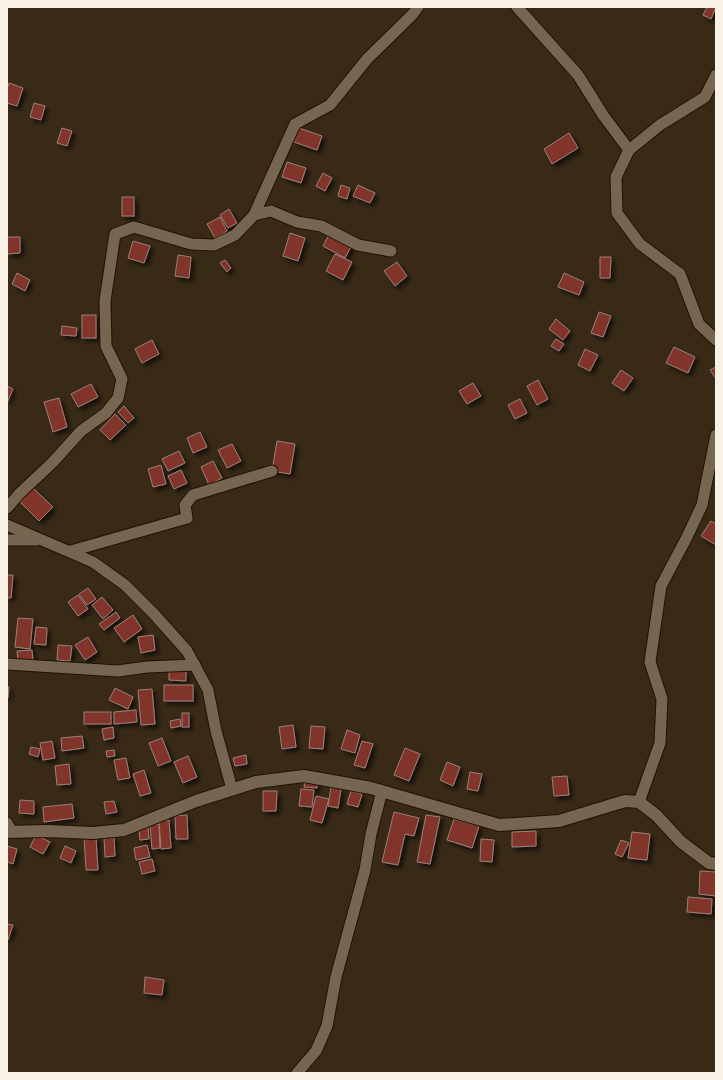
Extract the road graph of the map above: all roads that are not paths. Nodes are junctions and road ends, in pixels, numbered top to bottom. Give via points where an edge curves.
1 (418, 7) edge
2 (517, 7) edge
3 (716, 75) edge
4 (629, 150) junction
5 (254, 215) junction
6 (391, 251) dead end
7 (716, 340) edge
8 (716, 435) edge
9 (272, 471) dead end
10 (7, 508) edge
11 (7, 525) edge
12 (7, 540) edge
13 (42, 540) junction
14 (71, 551) junction
15 (7, 664) edge
16 (195, 666) junction
17 (232, 789) junction
18 (382, 791) junction
19 (639, 802) junction
20 (9, 829) edge
21 (716, 864) edge
22 (297, 1073) edge

1 - 5 street via 367,59 330,105 295,124
2 - 4 street via 578,75
3 - 4 street via 705,97 660,125
4 - 7 street via 616,177 617,213 640,244 680,274 699,324
5 - 6 street via 271,211 297,222 322,226 358,245
5 - 10 street via 235,235 214,245 191,244 134,227 115,234 105,309 106,346 122,379 118,398 106,413 81,431
8 - 19 street via 702,505 661,586 650,662 662,699 660,743
9 - 14 street via 193,495 185,505 187,518
11 - 13 street
12 - 13 street
13 - 14 street
14 - 16 street via 93,562 125,585 187,651
15 - 16 street via 118,670
16 - 17 street via 208,690
17 - 18 street via 256,782 304,776
17 - 20 street via 196,800 124,830 93,833
18 - 19 street via 499,825 558,821 625,801
18 - 22 street via 365,870 336,977 327,1026 316,1051
19 - 21 street via 656,814 682,842 709,863

